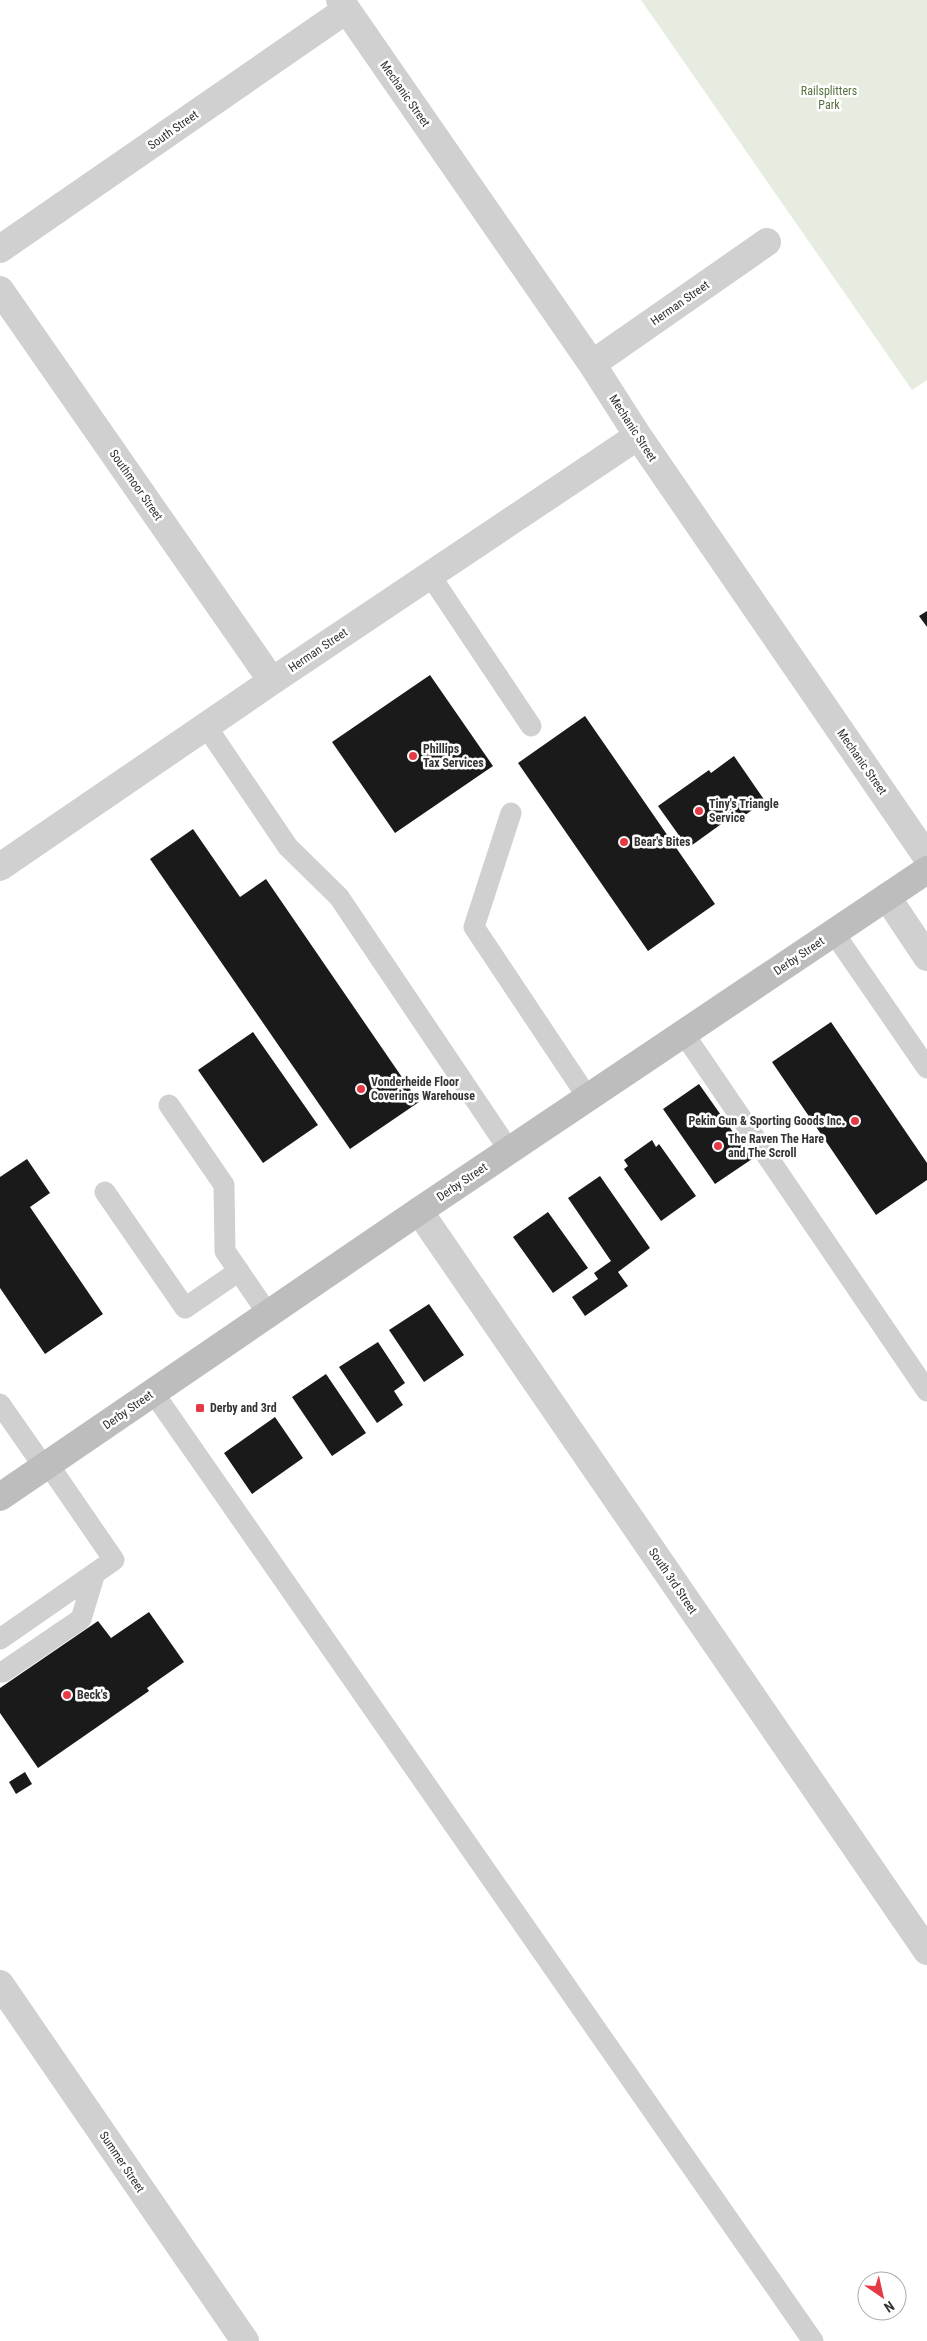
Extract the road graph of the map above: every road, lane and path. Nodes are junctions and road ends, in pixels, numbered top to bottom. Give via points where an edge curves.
1 (343, 5) edge
2 (768, 242) dead end
3 (0, 249) edge
4 (0, 290) edge
5 (592, 364) junction
6 (638, 436) junction
7 (430, 575) junction
8 (272, 680) junction
9 (206, 726) junction
10 (531, 726) dead end
11 (511, 814) dead end
12 (927, 856) edge
13 (0, 867) edge
14 (927, 870) edge
15 (886, 898) junction
16 (834, 933) junction
17 (927, 957) edge
18 (684, 1034) junction
19 (927, 1068) edge
20 (588, 1098) junction
21 (169, 1105) dead end
22 (510, 1150) junction
23 (105, 1192) dead end
24 (419, 1211) junction
25 (239, 1271) junction
26 (268, 1314) junction
27 (927, 1391) edge
28 (153, 1392) junction
29 (0, 1404) edge
30 (46, 1466) junction
31 (0, 1497) edge
32 (95, 1573) junction
33 (0, 1639) edge
34 (0, 1672) edge
35 (927, 1951) edge
36 (0, 1984) edge
37 (245, 2341) edge
38 (813, 2341) edge

1 - 3 street, South Street
1 - 5 street, Mechanic Street
2 - 5 street, Herman Street
4 - 8 street, Southmoor Street
5 - 6 street, Mechanic Street
6 - 7 street, Herman Street
6 - 12 street, Mechanic Street
7 - 8 street, Herman Street
7 - 10 lane
8 - 9 street, Herman Street
9 - 13 street, Herman Street
9 - 22 lane via 288,847 339,897
11 - 20 lane via 474,927
14 - 15 main road, Derby Street
15 - 16 main road, Derby Street
15 - 17 street
16 - 18 main road, Derby Street
16 - 19 lane
18 - 20 main road, Derby Street
18 - 27 lane
20 - 22 main road, Derby Street
21 - 25 lane via 224,1185 225,1250
22 - 24 main road, Derby Street
23 - 25 lane via 185,1308
24 - 26 main road, Derby Street
24 - 35 street, South 3rd Street
25 - 26 lane
26 - 28 main road, Derby Street
28 - 30 main road, Derby Street
28 - 38 lane
29 - 30 lane
30 - 31 main road, Derby Street
30 - 32 lane via 114,1560
32 - 33 lane
32 - 34 lane via 81,1619
36 - 37 street, Summer Street

